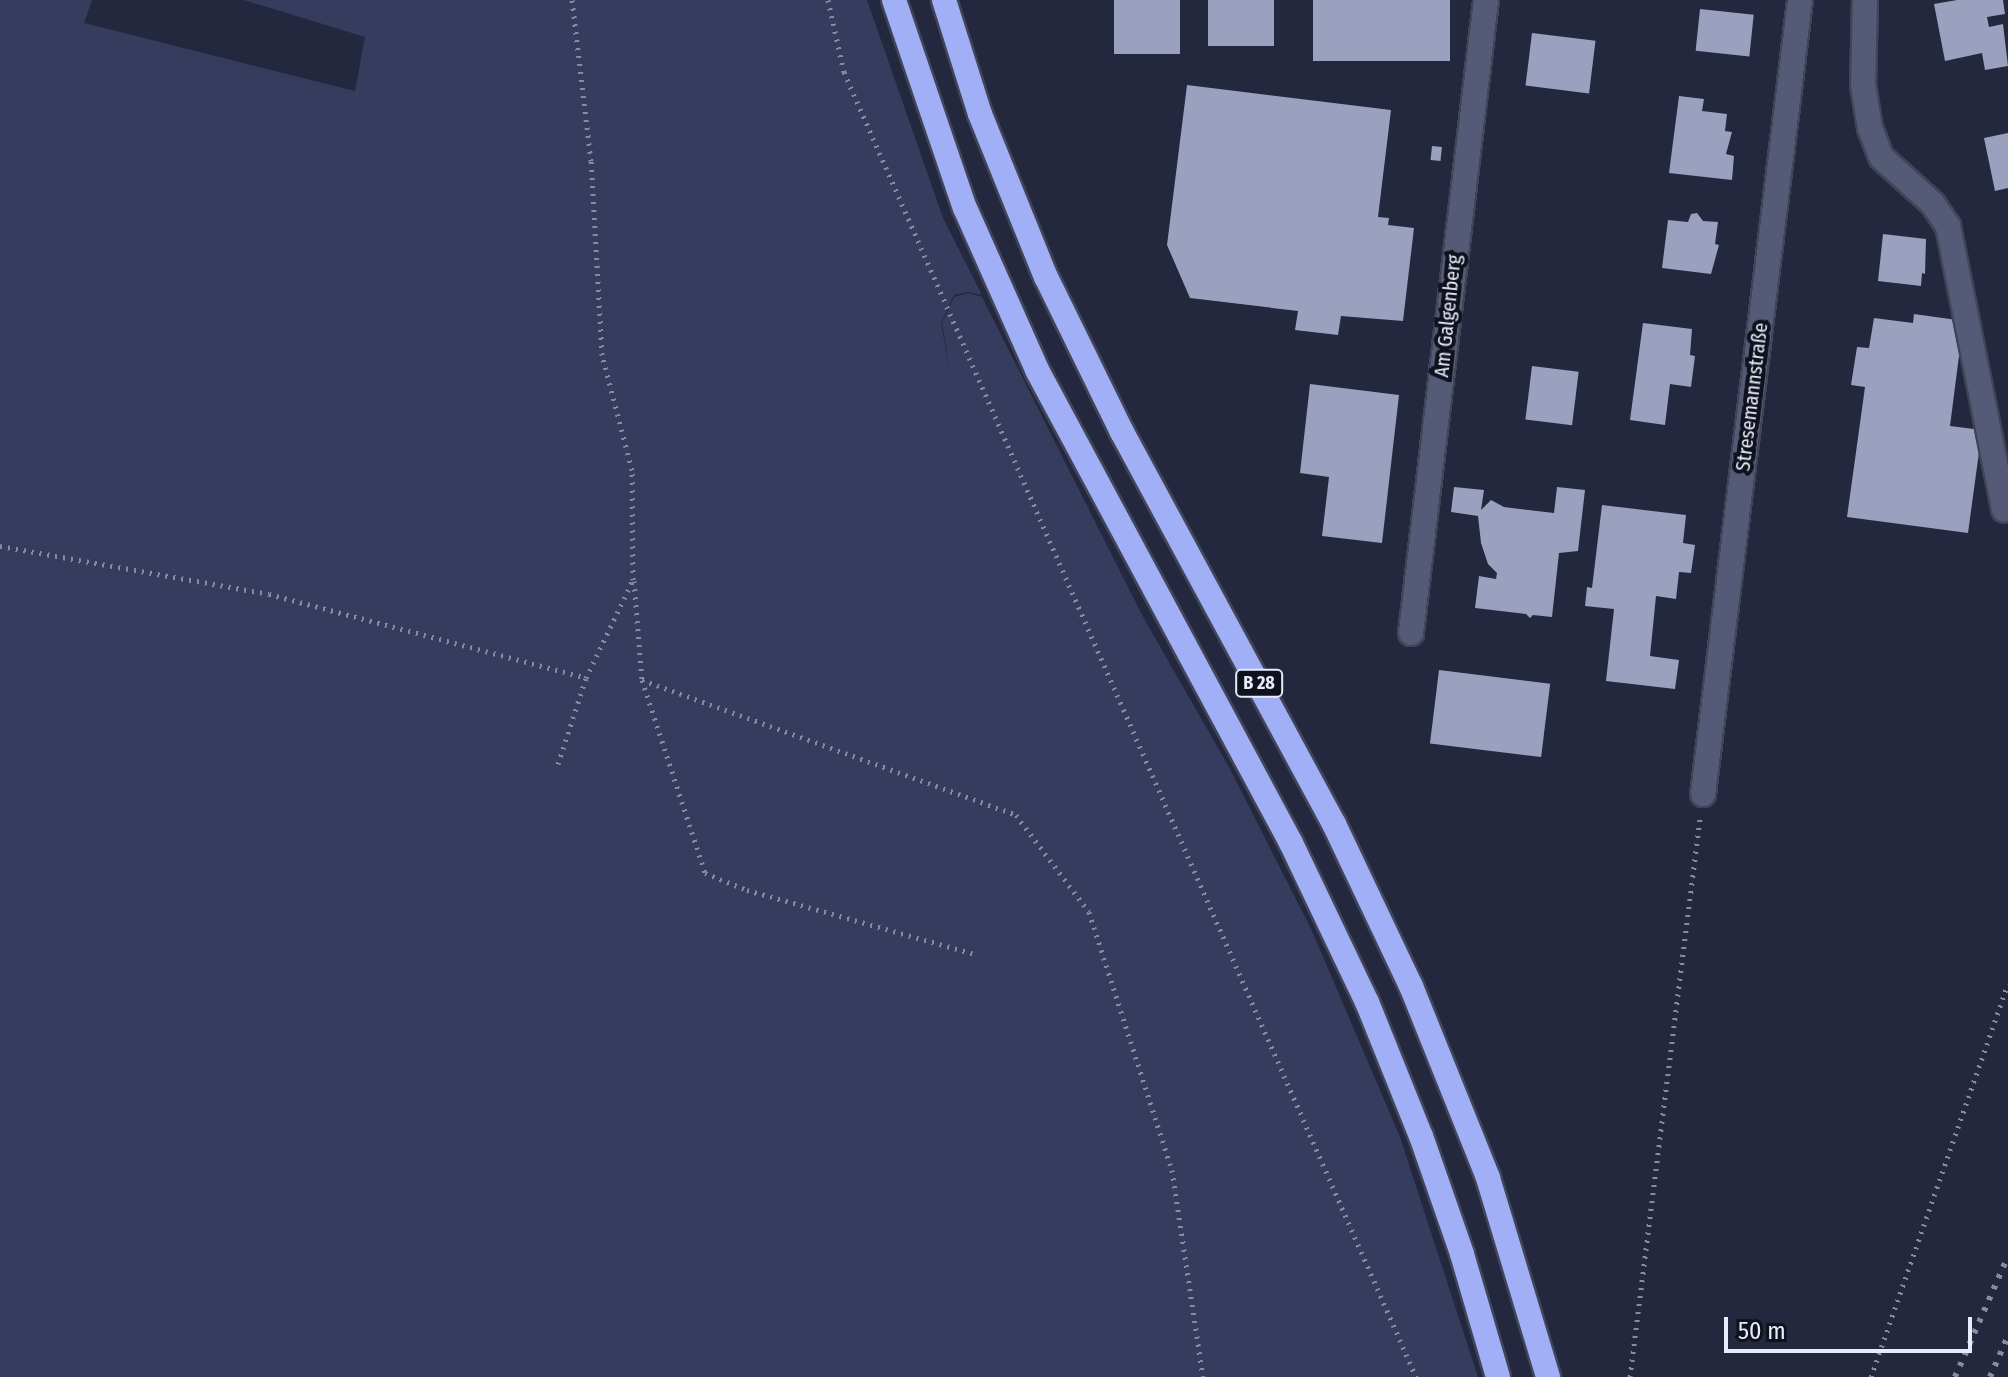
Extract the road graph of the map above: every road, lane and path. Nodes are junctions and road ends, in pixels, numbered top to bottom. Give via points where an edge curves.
1 (572, 0) edge
2 (828, 0) edge
3 (894, 0) edge
4 (944, 0) edge
5 (1486, 0) edge
6 (1800, 0) edge
7 (1865, 0) edge
8 (2004, 510) dead end
9 (0, 546) edge
10 (633, 580) junction
11 (1411, 633) dead end
12 (586, 678) junction
13 (642, 680) junction
14 (558, 764) dead end
15 (1703, 794) joint
16 (974, 954) dead end
17 (2008, 984) edge
18 (1203, 1377) edge
19 (1416, 1377) edge
20 (1498, 1377) edge
21 (1548, 1377) edge
22 (1630, 1377) edge
23 (1871, 1377) edge

1 - 10 path via 591,161 602,355 632,470
2 - 19 path via 844,72
3 - 20 highway, B 28 via 965,208 1037,370 1291,843 1367,1002 1421,1136
4 - 21 highway, B 28 via 980,114 1046,277 1122,432 1334,824 1411,986 1488,1178
5 - 11 street, Am Galgenberg
6 - 15 street, Stresemannstraße
7 - 8 street via 1863,85 1870,128 1881,157 1933,204 1948,226
9 - 12 path via 269,594
10 - 12 path
10 - 13 path
12 - 14 path
13 - 16 path via 705,873 747,890
13 - 18 path via 1016,815 1089,912 1172,1170
15 - 22 path
17 - 23 path

